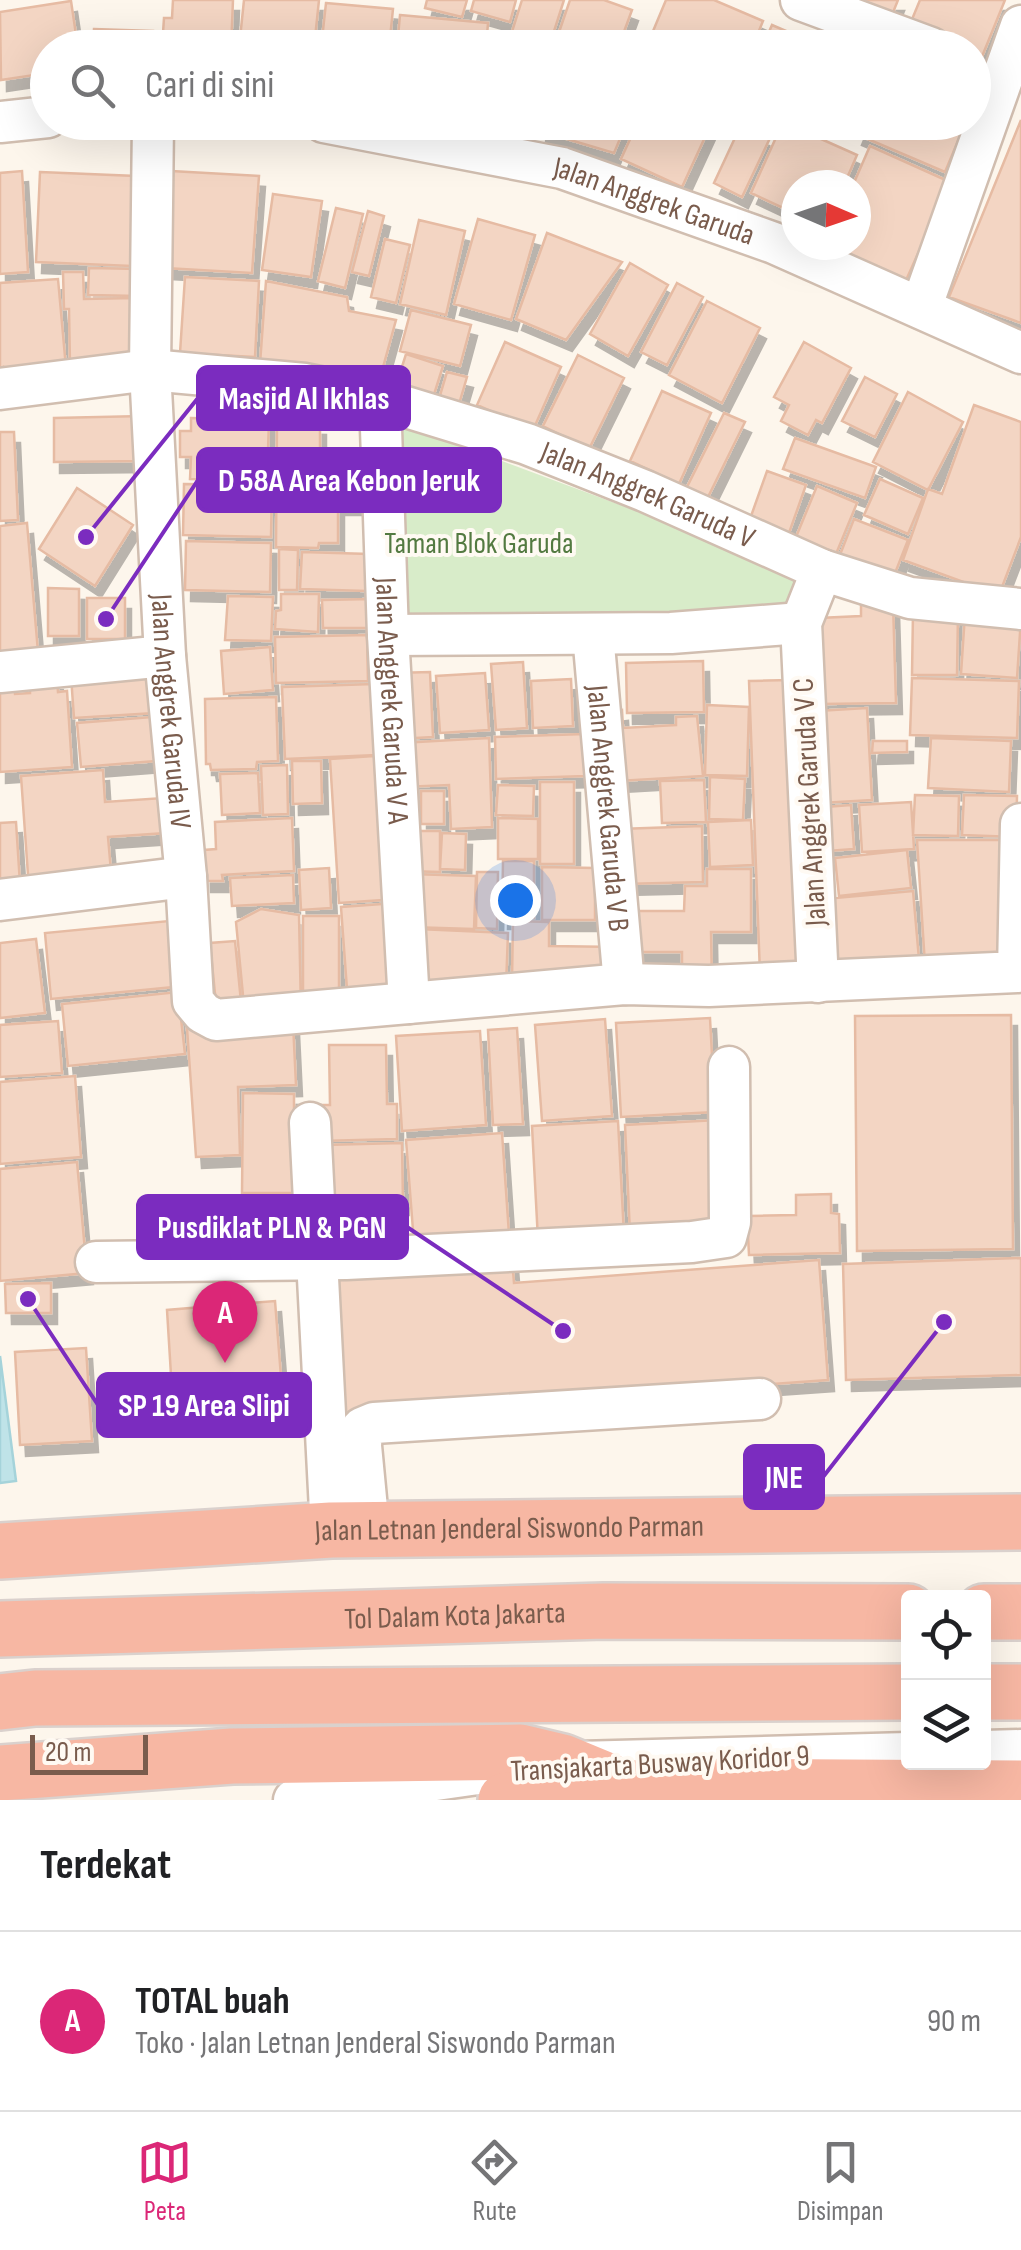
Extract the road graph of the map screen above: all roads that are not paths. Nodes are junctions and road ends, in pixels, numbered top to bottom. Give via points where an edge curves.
1 (801, 0) edge
2 (1021, 26) edge
3 (883, 30) edge
4 (991, 65) edge
5 (30, 119) edge
6 (0, 122) edge
7 (153, 140) edge
8 (417, 140) edge
9 (969, 140) edge
10 (921, 308) junction
11 (1021, 354) edge
12 (150, 370) junction
13 (0, 389) edge
14 (380, 398) junction
15 (822, 570) junction
16 (1021, 609) edge
17 (801, 624) junction
18 (593, 634) junction
19 (388, 636) junction
20 (166, 656) junction
21 (0, 672) edge
22 (1021, 824) edge
23 (186, 878) junction
24 (0, 900) edge
25 (818, 982) junction
26 (624, 984) junction
27 (409, 1003) junction
28 (729, 1067) dead end
29 (310, 1123) dead end
30 (317, 1259) junction
31 (96, 1262) dead end
32 (760, 1398) dead end
33 (1021, 1522) edge
34 (350, 1530) junction
35 (1021, 1548) edge
36 (0, 1551) edge
37 (0, 1574) edge
38 (901, 1612) edge
39 (991, 1612) edge
40 (1021, 1612) edge
41 (0, 1628) edge
42 (901, 1692) edge
43 (991, 1692) edge
44 (1021, 1692) edge
45 (0, 1702) edge
46 (1021, 1750) edge
47 (991, 1751) edge
48 (901, 1753) edge
49 (562, 1762) junction
50 (0, 1773) edge
51 (1021, 1788) edge
52 (626, 1794) edge
53 (792, 1794) edge
54 (865, 1794) edge
55 (294, 1800) edge
56 (506, 1800) edge

1 - 3 street
2 - 4 street
5 - 6 street
7 - 12 street, Jalan Anggrek Garuda IV
8 - 10 street, Jalan Anggrek Garuda via 562,168 774,243
9 - 10 street
10 - 11 street, Jalan Anggrek Garuda
12 - 13 street, Jalan Anggrek Garuda V
12 - 14 street, Jalan Anggrek Garuda V
12 - 20 street, Jalan Anggrek Garuda IV
14 - 15 street, Jalan Anggrek Garuda V via 645,490
14 - 19 street, Jalan Anggrek Garuda V A
15 - 16 street, Jalan Anggrek Garuda V via 910,598
15 - 17 street
17 - 18 street
17 - 25 street, Jalan Anggrek Garuda V C
18 - 19 street
18 - 26 street, Jalan Anggrek Garuda V B
19 - 27 street, Jalan Anggrek Garuda V A
20 - 21 street
20 - 23 street, Jalan Anggrek Garuda IV
22 - 25 street via 1018,972
23 - 24 street
23 - 27 street, Jalan Anggrek Garuda IV via 194,1001 203,1013 216,1020
25 - 26 street
26 - 27 street
28 - 30 street via 726,1237
29 - 30 street
30 - 31 street
30 - 34 street
32 - 34 street via 374,1422 362,1428
33 - 34 highway, Jalan Letnan Jenderal Siswondo Parman
34 - 36 highway, Jalan Letnan Jenderal Siswondo Parman
35 - 37 street via 355,1556
38 - 41 highway, Tol Dalam Kota Jakarta via 604,1611
39 - 40 highway
42 - 45 highway
43 - 44 highway
46 - 47 street
48 - 49 street, Transjakarta Busway Koridor 9
49 - 50 highway via 520,1752 232,1756
49 - 52 highway
49 - 55 street, Transjakarta Busway Koridor 9
51 - 54 highway
52 - 53 highway
52 - 56 highway
53 - 54 highway

